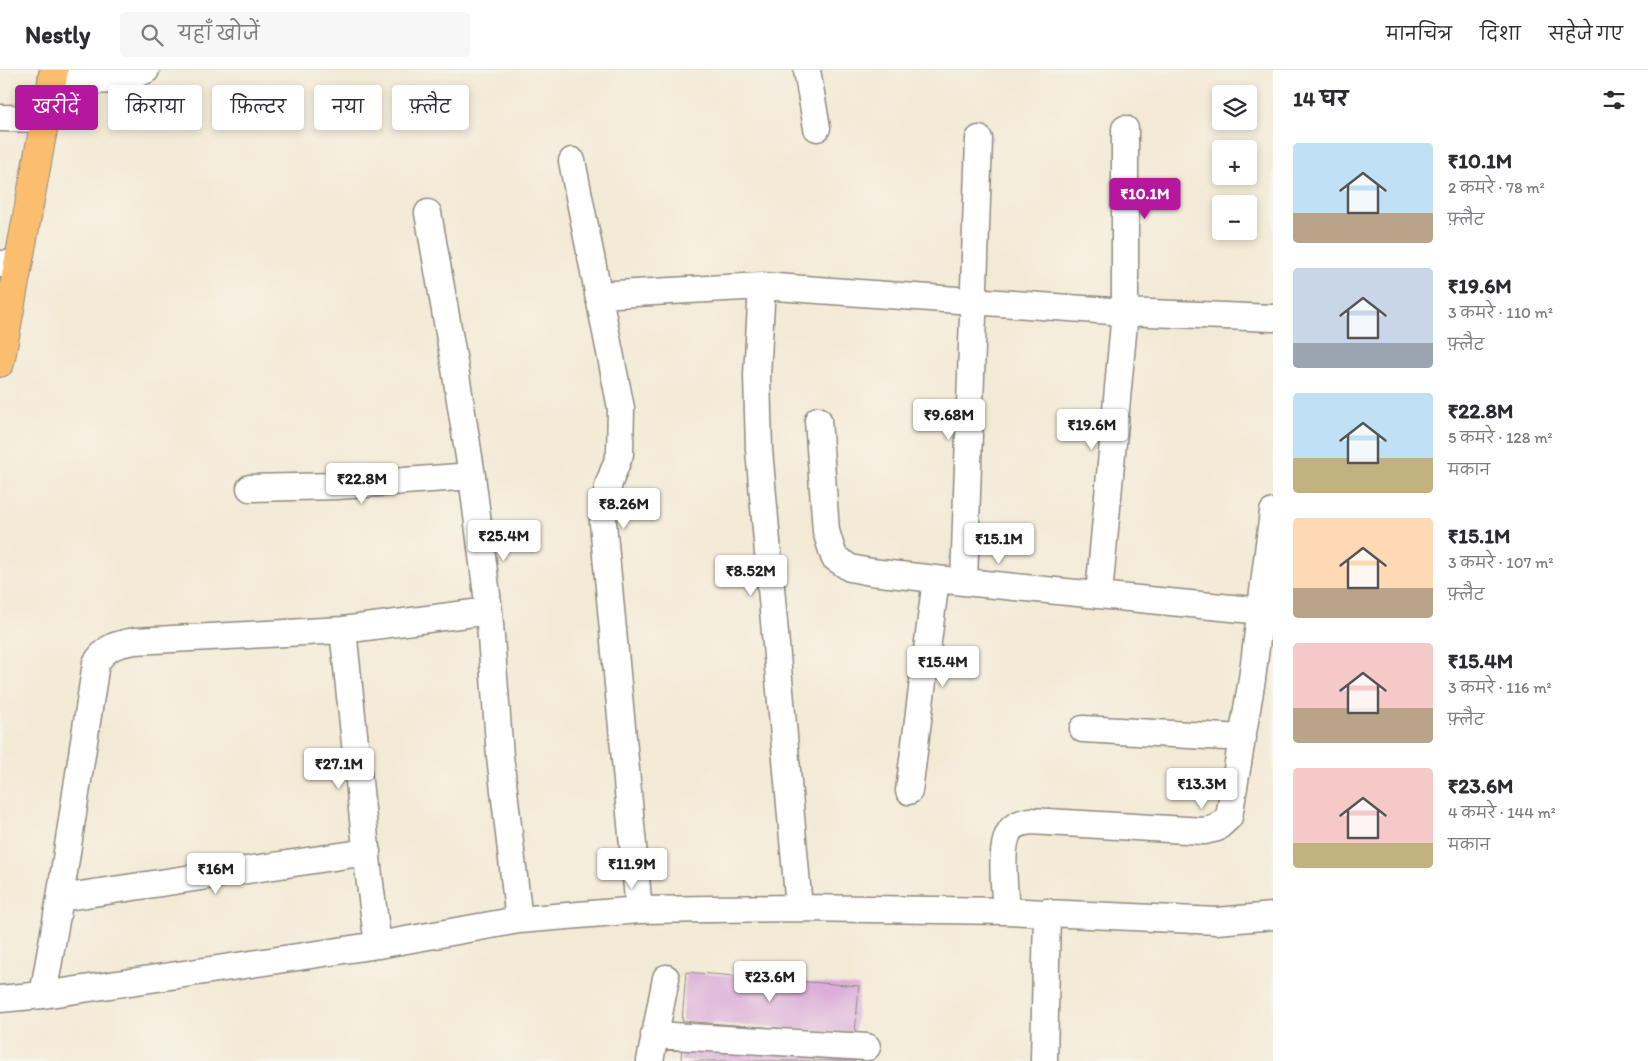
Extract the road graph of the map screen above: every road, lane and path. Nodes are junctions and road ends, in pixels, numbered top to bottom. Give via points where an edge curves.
1 (146, 70) edge
2 (807, 70) edge
3 (53, 73) edge
4 (0, 118) edge
5 (15, 118) edge
6 (817, 128) dead end
7 (1125, 129) dead end
8 (42, 130) edge
9 (979, 139) dead end
10 (572, 161) dead end
11 (428, 213) dead end
12 (9, 264) edge
13 (762, 286) junction
14 (598, 295) junction
15 (974, 302) junction
16 (1125, 312) junction
17 (1273, 318) edge
18 (0, 357) edge
19 (818, 420) dead end
20 (472, 476) junction
21 (250, 488) dead end
22 (1273, 512) edge
23 (936, 579) junction
24 (964, 582) junction
25 (1099, 594) junction
26 (489, 611) junction
27 (1268, 611) edge
28 (344, 630) junction
29 (1082, 729) dead end
30 (1243, 738) junction
31 (909, 791) dead end
32 (367, 852) junction
33 (60, 898) junction
34 (799, 908) junction
35 (639, 910) junction
36 (1006, 911) junction
37 (1047, 912) junction
38 (1273, 916) edge
39 (519, 920) junction
40 (378, 945) junction
41 (666, 978) dead end
42 (43, 995) junction
43 (0, 999) edge
44 (654, 1035) junction
45 (867, 1047) dead end
46 (650, 1061) edge
47 (1044, 1061) edge

1 - 3 street via 121,80 105,82
2 - 6 street
4 - 5 street
7 - 16 street
8 - 12 highway
9 - 15 street
10 - 14 street
11 - 20 street
12 - 18 highway
13 - 14 street
13 - 15 street
13 - 34 street via 757,375 759,450
14 - 35 street via 621,408 620,454 609,482 603,523
15 - 16 street
15 - 24 street
16 - 17 street
16 - 25 street
19 - 23 street via 826,531 834,556 850,568
20 - 21 street via 337,486
20 - 26 street
22 - 27 street
23 - 24 street
23 - 31 street
24 - 25 street
25 - 27 street
26 - 28 street
26 - 39 street via 500,756
27 - 30 street
28 - 32 street
28 - 33 street via 135,641 117,644 103,652 96,663
29 - 30 street
30 - 36 street via 1229,817 1217,828 1204,831 1030,821 1014,826 1006,838 1004,850
32 - 33 street
32 - 40 street
33 - 42 street
34 - 35 street
34 - 36 street
35 - 39 street
36 - 37 street
37 - 38 street via 1217,921
37 - 47 street
39 - 40 street
40 - 42 street
41 - 44 street
42 - 43 street
44 - 45 street
44 - 46 street

